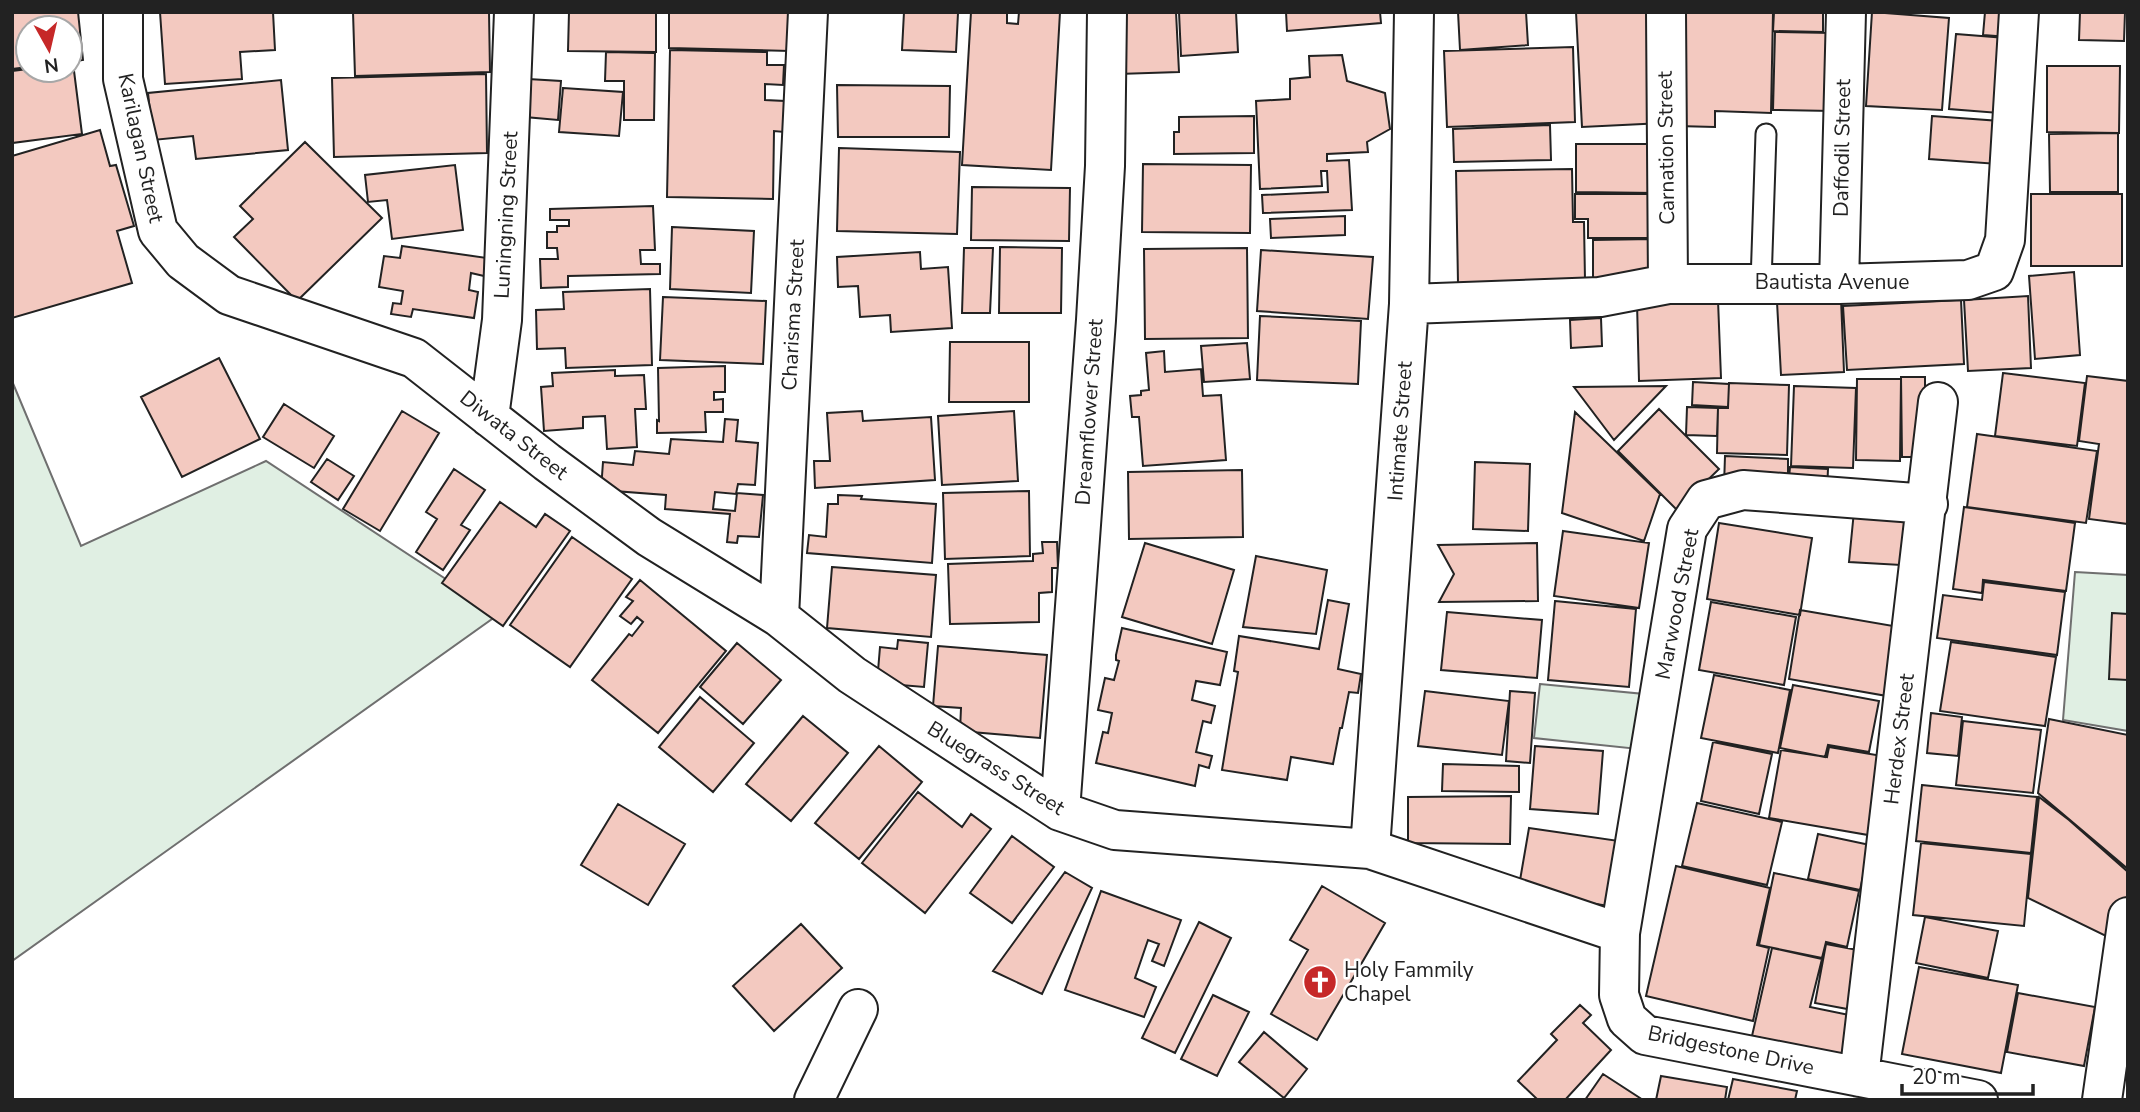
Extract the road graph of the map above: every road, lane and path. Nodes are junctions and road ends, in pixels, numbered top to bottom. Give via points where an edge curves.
1 (123, 12) edge
2 (514, 12) edge
3 (808, 12) edge
4 (1107, 12) edge
5 (1414, 12) edge
6 (1666, 12) edge
7 (1846, 12) edge
8 (2019, 12) edge
9 (1766, 134) dead end
10 (1761, 283) junction
11 (1668, 284) junction
12 (1839, 284) junction
13 (229, 295) joint
14 (1409, 304) junction
15 (1938, 402) dead end
16 (489, 417) junction
17 (1928, 504) junction
18 (779, 617) junction
19 (1060, 811) junction
20 (1370, 849) junction
21 (2128, 917) edge
22 (1620, 933) junction
23 (858, 1009) dead end
24 (1859, 1077) junction
25 (814, 1100) edge
26 (1978, 1100) edge
27 (2102, 1100) edge

1 - 13 street, Karilagan Street via 123,79 158,231 183,261
2 - 16 street, Luningning Street via 502,320
3 - 18 street, Charisma Street
4 - 19 street, Dreamflower Street via 1105,166
5 - 14 street, Intimate Street
6 - 11 street, Carnation Street
7 - 12 street, Daffodil Street
8 - 12 street, Bautista Avenue via 2005,240 1994,271 1968,280
9 - 10 lane
10 - 11 street, Bautista Avenue
10 - 12 street, Bautista Avenue
11 - 14 street, Bautista Avenue via 1600,297
13 - 16 street, Diwata Street via 414,358
14 - 20 street, Intimate Street
15 - 17 street, Herdex Street
16 - 18 street, Diwata Street via 649,537
17 - 22 street, Marwood Street via 1744,490 1706,500 1687,529
17 - 24 street, Herdex Street
18 - 19 street, Bluegrass Street via 852,675
19 - 20 street, Bluegrass Street via 1115,830
20 - 22 street
21 - 27 street
22 - 24 street, Bridgestone Drive via 1619,995 1627,1019 1645,1035
23 - 25 street
24 - 26 street, Bridgestone Drive

